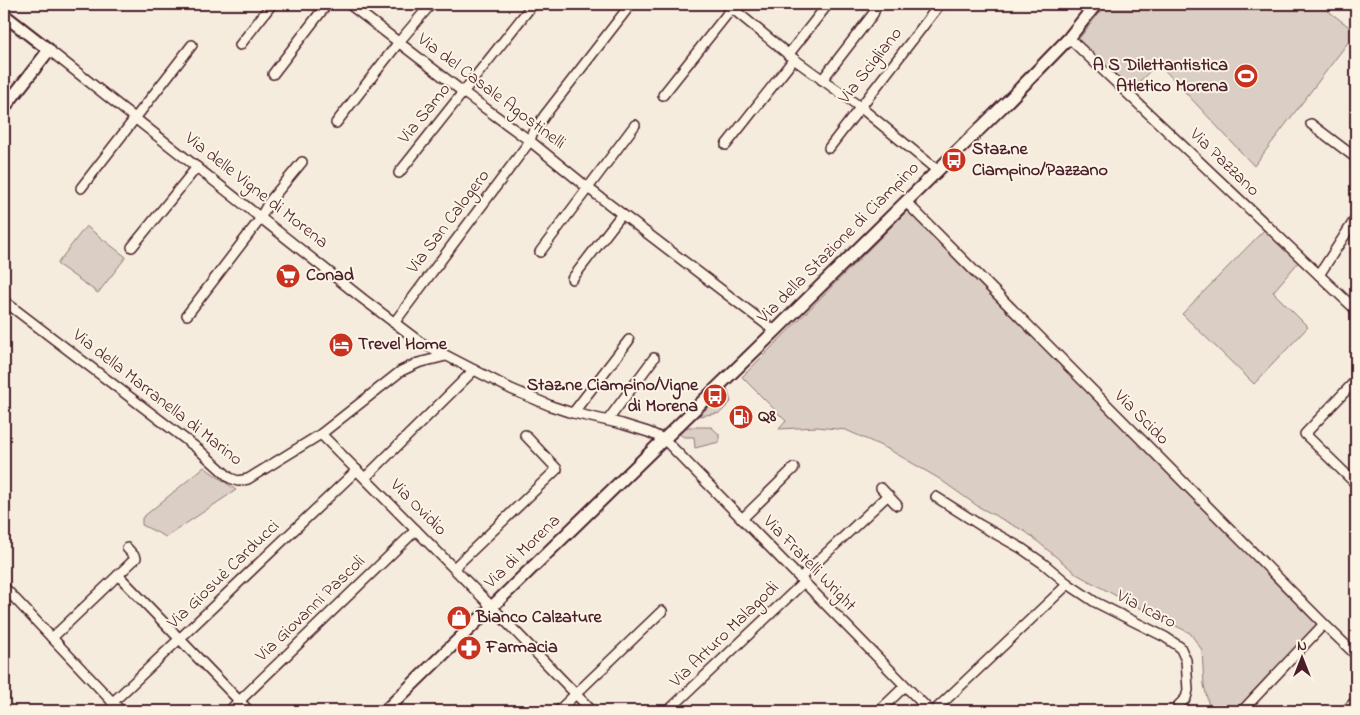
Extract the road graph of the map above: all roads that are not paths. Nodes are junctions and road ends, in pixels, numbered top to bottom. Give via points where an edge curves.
1 (272, 4) edge
2 (326, 4) edge
3 (349, 4) edge
4 (431, 4) edge
5 (533, 4) edge
6 (631, 4) edge
7 (828, 4) edge
8 (877, 4) edge
9 (940, 4) edge
10 (1095, 4) edge
11 (730, 6) edge
12 (4, 15) edge
13 (1069, 38) junction
14 (399, 42) junction
15 (192, 45) dead end
16 (240, 45) dead end
17 (49, 50) junction
18 (791, 57) junction
19 (273, 74) dead end
20 (822, 80) junction
21 (463, 92) junction
22 (663, 95) dead end
23 (860, 107) junction
24 (4, 108) edge
25 (135, 118) junction
26 (336, 123) dead end
27 (1312, 124) dead end
28 (635, 125) dead end
29 (530, 141) junction
30 (726, 145) dead end
31 (828, 148) dead end
32 (1356, 158) edge
33 (302, 162) dead end
34 (197, 167) junction
35 (937, 170) junction
36 (399, 173) dead end
37 (81, 188) dead end
38 (588, 188) junction
39 (906, 202) junction
40 (622, 214) junction
41 (260, 217) junction
42 (1356, 218) edge
43 (132, 247) dead end
44 (540, 252) dead end
45 (1319, 275) junction
46 (572, 279) dead end
47 (4, 301) edge
48 (1356, 310) edge
49 (187, 315) dead end
50 (394, 323) junction
51 (776, 331) junction
52 (629, 340) dead end
53 (446, 356) junction
54 (654, 358) dead end
55 (474, 370) junction
56 (1356, 380) edge
57 (573, 413) junction
58 (608, 420) junction
59 (321, 434) junction
60 (525, 435) dead end
61 (664, 439) junction
62 (794, 468) dead end
63 (357, 470) junction
64 (365, 478) junction
65 (1356, 484) edge
66 (881, 488) dead end
67 (888, 495) junction
68 (936, 497) dead end
69 (897, 505) dead end
70 (742, 519) junction
71 (416, 530) junction
72 (127, 548) dead end
73 (454, 568) junction
74 (118, 575) junction
75 (802, 580) junction
76 (1068, 584) junction
77 (4, 587) edge
78 (492, 606) junction
79 (662, 611) dead end
80 (1324, 624) junction
81 (52, 638) junction
82 (180, 639) junction
83 (1356, 655) edge
84 (905, 686) junction
85 (576, 694) junction
86 (1356, 700) edge
87 (239, 701) junction
88 (112, 703) junction
89 (1178, 706) dead end
90 (121, 711) edge
91 (228, 711) edge
92 (249, 711) edge
93 (384, 711) edge
94 (558, 711) edge
95 (592, 711) edge
96 (668, 711) edge
97 (879, 711) edge
98 (930, 711) edge
99 (934, 711) edge
100 (1242, 711) edge
101 (1346, 711) edge

1 - 16 street
2 - 19 street
3 - 14 street, Via del Casale Agostinelli
4 - 14 street
5 - 21 street, Via Samo
6 - 29 street, Via San Calogero via 545,115
7 - 18 street
8 - 20 street via 873,14
9 - 23 street, Via Scigliano
10 - 13 street, Via della Stazione di Ciampino
11 - 18 street
11 - 22 street
12 - 17 street, Via delle Vigne di Morena
13 - 35 street, Via della Stazione di Ciampino
13 - 45 street, Via Pazzano
14 - 21 street, Via del Casale Agostinelli
14 - 26 street
15 - 25 street
17 - 24 street
17 - 25 street, Via delle Vigne di Morena
18 - 20 street
18 - 30 street
20 - 23 street
21 - 29 street, Via del Casale Agostinelli
21 - 36 street, Via Samo
23 - 31 street, Via Scigliano
23 - 35 street
25 - 34 street, Via delle Vigne di Morena
25 - 37 street
27 - 32 street
28 - 38 street
29 - 38 street, Via del Casale Agostinelli
29 - 50 street, Via San Calogero
33 - 41 street
34 - 41 street, Via delle Vigne di Morena
34 - 43 street
35 - 39 street, Via della Stazione di Ciampino
38 - 40 street, Via del Casale Agostinelli
38 - 44 street
39 - 51 street, Via della Stazione di Ciampino
39 - 80 street, Via Scido
40 - 46 street
40 - 51 street, Via del Casale Agostinelli
41 - 49 street
41 - 50 street, Via delle Vigne di Morena
42 - 45 street
45 - 48 street, Via Pazzano
47 - 59 street, Via della Marranella di Marino via 198,449 232,479 248,479
50 - 53 street, Via delle Vigne di Morena via 425,346
51 - 61 street, Via della Stazione di Ciampino
52 - 57 street
53 - 55 street, Via delle Vigne di Morena
53 - 59 street, Via della Marranella di Marino via 401,371
54 - 58 street
55 - 57 street, Via delle Vigne di Morena via 527,396
55 - 64 street
56 - 65 street via 1305,434
57 - 58 street, Via delle Vigne di Morena
58 - 61 street, Via delle Vigne di Morena
59 - 63 street, Via Ovidio
60 - 73 street via 558,469
61 - 70 street, Via Fratelli Wright
61 - 78 street, Via di Morena
62 - 70 street
63 - 64 street, Via Ovidio
63 - 82 street, Via Giosuè Carducci
64 - 71 street, Via Ovidio
66 - 67 street
67 - 69 street
67 - 75 street, Via Arturo Malagodi
68 - 76 street, Via Icaro via 1021,548
70 - 75 street, Via Fratelli Wright
71 - 73 street, Via Ovidio
71 - 87 street, Via Giovanni Pascoli
72 - 74 street via 136,558
73 - 78 street, Via Ovidio
74 - 81 street
74 - 82 street
75 - 84 street, Via Fratelli Wright
75 - 96 street, Via Arturo Malagodi
76 - 89 street, Via Icaro via 1180,647 1186,660 1188,690 1186,698
76 - 99 street
77 - 81 street
78 - 85 street, Via Ovidio
78 - 93 street, Via di Morena
79 - 85 street
80 - 83 street, Via Scido
80 - 100 street
81 - 88 street
82 - 87 street
82 - 88 street, Via Giosuè Carducci
84 - 97 street
84 - 98 street, Via Fratelli Wright
85 - 94 street
85 - 95 street, Via Ovidio
86 - 101 street
87 - 91 street, Via Giovanni Pascoli
87 - 92 street
88 - 90 street

